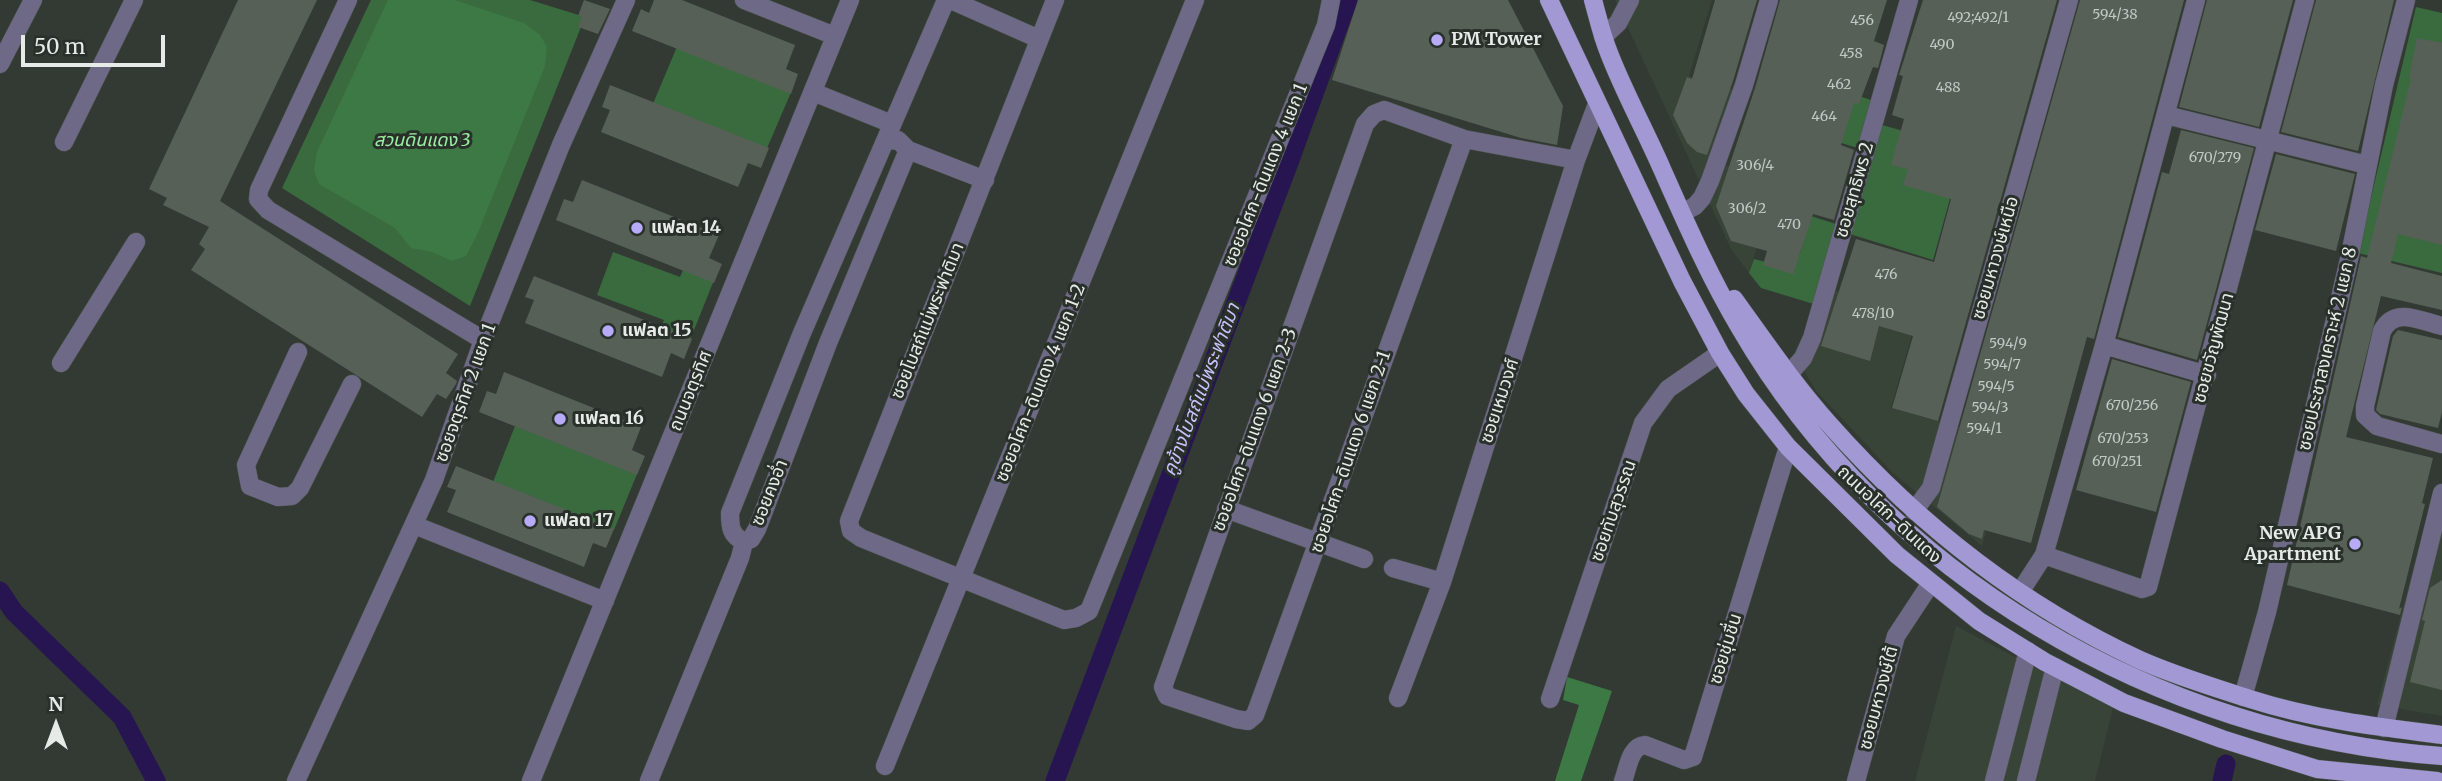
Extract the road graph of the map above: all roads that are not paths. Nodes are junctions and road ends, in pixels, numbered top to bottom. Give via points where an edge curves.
1 (33, 0) edge
2 (134, 0) edge
3 (348, 0) edge
4 (744, 0) edge
5 (850, 0) edge
6 (948, 0) edge
7 (1055, 0) edge
8 (1195, 0) edge
9 (1331, 0) edge
10 (1549, 0) edge
11 (1581, 0) edge
12 (1593, 0) edge
13 (1630, 0) edge
14 (1769, 0) edge
15 (1909, 0) edge
16 (2069, 0) edge
17 (2196, 0) edge
18 (2305, 0) edge
19 (2406, 0) edge
20 (620, 1) edge
21 (835, 36) junction
22 (1039, 39) junction
23 (1603, 41) junction
24 (0, 64) edge
25 (813, 92) junction
26 (1597, 104) junction
27 (2166, 115) junction
28 (892, 124) junction
29 (1464, 139) junction
30 (2269, 139) junction
31 (885, 141) junction
32 (64, 142) dead end
33 (908, 150) junction
34 (1576, 160) junction
35 (2367, 165) junction
36 (985, 180) junction
37 (1682, 213) junction
38 (136, 242) dead end
39 (1703, 257) junction
40 (2442, 326) edge
41 (802, 333) junction
42 (483, 340) junction
43 (828, 343) junction
44 (2104, 345) junction
45 (298, 352) dead end
46 (1720, 354) junction
47 (61, 363) dead end
48 (1789, 374) junction
49 (2207, 375) junction
50 (352, 384) dead end
51 (2442, 444) edge
52 (1787, 447) junction
53 (2442, 493) edge
54 (1226, 509) junction
55 (1914, 511) junction
56 (414, 525) junction
57 (744, 542) junction
58 (1319, 542) junction
59 (2044, 555) junction
60 (1364, 559) dead end
61 (1393, 568) dead end
62 (962, 578) junction
63 (1442, 582) junction
64 (1931, 583) junction
65 (2020, 592) junction
66 (605, 601) junction
67 (2028, 651) junction
68 (2055, 667) junction
69 (2243, 696) junction
70 (1398, 698) dead end
71 (1550, 699) dead end
72 (1207, 709) joint
73 (2384, 728) junction
74 (2442, 735) edge
75 (2442, 756) edge
76 (885, 766) dead end
77 (296, 781) edge
78 (531, 781) edge
79 (649, 781) edge
80 (1623, 781) edge
81 (1856, 781) edge
82 (1994, 781) edge
83 (2026, 781) edge
84 (2437, 781) edge

1 - 24 street
2 - 32 street
3 - 42 street via 258,190 258,199 268,210
4 - 21 street
5 - 21 street, ถนนจตุรทิศ
6 - 22 street
6 - 28 street, ซอยคงอ่ำ
7 - 22 street, ซอยโบสถ์แม่พระฟาติมา
8 - 62 street, ซอยอโศก-ดินแดง 4 แยก 1-2
9 - 62 street, ซอยอโศก-ดินแดง 4 แยก 1 via 1326,25 1089,611 1064,620
10 - 26 main road, ถนนอโศก-ดินแดง
11 - 23 main road
12 - 23 main road, ถนนอโศก-ดินแดง
13 - 23 street
14 - 37 street via 1710,181 1702,198
15 - 48 street, ซอยสุทธิพร 2 via 1812,338
16 - 55 street, ซอยมหาวงษ์เหนือ via 1931,488
17 - 27 street
18 - 30 street, ซอยขวัญพัฒนา
19 - 35 street, ซอยประชาสงเคราะห์ 2 แยก 8
20 - 42 street, ซอยจตุรทิศ 2 แยก 1
21 - 25 street, ถนนจตุรทิศ
22 - 36 street, ซอยโบสถ์แม่พระฟาติมา
23 - 37 main road, ถนนอโศก-ดินแดง
25 - 28 street
25 - 66 street, ถนนจตุรทิศ
26 - 34 street, ซอยเหมวงศ์
26 - 46 main road, ถนนอโศก-ดินแดง
27 - 30 street
27 - 44 street
28 - 31 street, ซอยคงอ่ำ
29 - 34 street
29 - 54 street, ซอยอโศก-ดินแดง 6 แยก 2-3 via 1384,110 1365,124
29 - 58 street, ซอยอโศก-ดินแดง 6 แยก 2-1
30 - 35 street
30 - 49 street, ซอยขวัญพัฒนา
31 - 33 street via 898,140
31 - 41 street, ซอยคงอ่ำ
33 - 36 street
33 - 43 street, ซอยคงอ่ำ
34 - 63 street, ซอยเหมวงศ์
35 - 69 street, ซอยประชาสงเคราะห์ 2 แยก 8 via 2267,612
36 - 62 street, ซอยโบสถ์แม่พระฟาติมา via 849,521 851,531 861,538
37 - 39 main road, ถนนอโศก-ดินแดง
38 - 47 street
39 - 48 main road, ถนนอโศก-ดินแดง
39 - 75 main road, ถนนอโศก-ดินแดง via 1740,329 1820,441 1916,540 1969,583 2088,655 2174,693 2284,732
40 - 51 street via 2403,316 2387,322 2365,406 2365,415 2378,426
41 - 43 street
41 - 57 street, ซอยคงอ่ำ via 730,513 734,537
42 - 56 street, ซอยจตุรทิศ 2 แยก 1 via 445,452
43 - 57 street, ซอยคงอ่ำ via 757,529
44 - 49 street
44 - 59 street
45 - 50 street via 246,465 250,486 278,496 292,496 300,488
46 - 52 main road, ถนนอโศก-ดินแดง
46 - 71 street, ซอยทับสุวรรณ via 1668,389 1643,424
48 - 55 main road, ถนนอโศก-ดินแดง via 1830,425
49 - 59 street, ซอยขวัญพัฒนา via 2148,587 2142,589
52 - 64 main road, ถนนอโศก-ดินแดง
52 - 80 street, ซอยชุ่มชื่น via 1693,757 1684,760 1639,746
53 - 73 street
54 - 58 street
54 - 72 street, ซอยอโศก-ดินแดง 6 แยก 2-3 via 1163,687 1167,696
55 - 65 main road, ถนนอโศก-ดินแดง
56 - 66 street
56 - 77 street, ซอยจตุรทิศ 2 แยก 1
57 - 79 street
58 - 60 street
58 - 72 street, ซอยอโศก-ดินแดง 6 แยก 2-1 via 1255,715 1248,721
59 - 65 street
61 - 63 street
62 - 76 street, ซอยอโศก-ดินแดง 4 แยก 1-2
63 - 70 street, ซอยเหมวงศ์
64 - 67 main road, ถนนอโศก-ดินแดง via 1979,621
64 - 81 street, ซอยมหาวงษ์ใต้ via 1896,636
65 - 69 main road, ถนนอโศก-ดินแดง via 2078,629 2142,660
66 - 78 street, ถนนจตุรทิศ
67 - 68 main road, ถนนอโศก-ดินแดง
67 - 82 street
68 - 83 street
68 - 84 main road, ถนนอโศก-ดินแดง via 2124,703 2317,769
69 - 73 main road, ถนนอโศก-ดินแดง
73 - 74 main road, ถนนอโศก-ดินแดง

